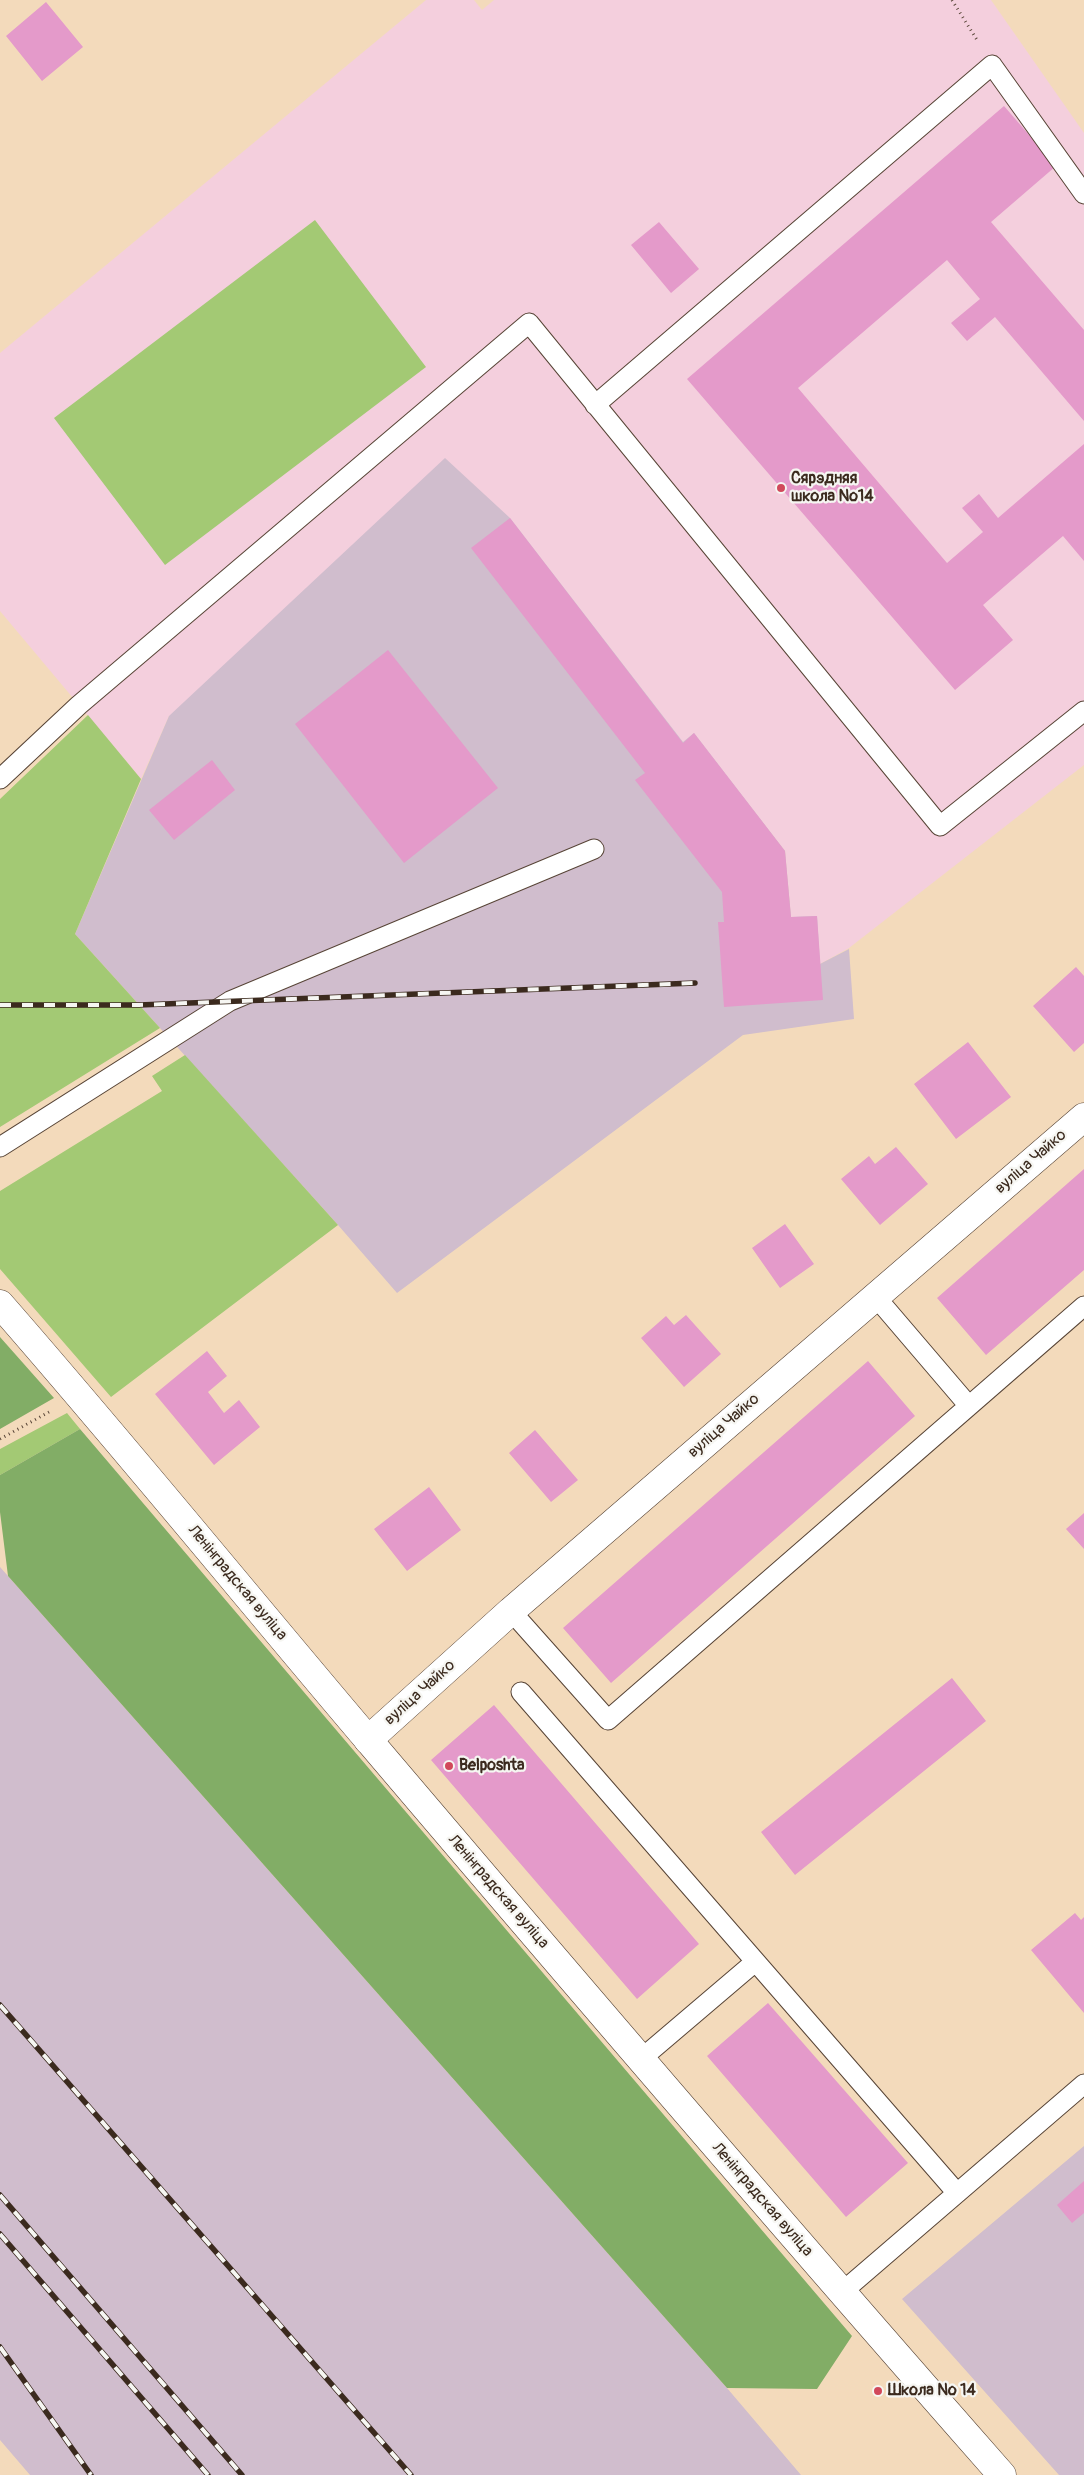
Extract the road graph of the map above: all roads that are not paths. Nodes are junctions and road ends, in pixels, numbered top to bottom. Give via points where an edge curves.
1 (1084, 194) edge
2 (596, 405) junction
3 (1084, 711) edge
4 (0, 779) edge
5 (594, 849) dead end
6 (1084, 1117) edge
7 (0, 1147) edge
8 (874, 1296) junction
9 (0, 1304) edge
10 (1084, 1306) edge
11 (969, 1406) junction
12 (511, 1611) junction
13 (521, 1692) dead end
14 (368, 1740) junction
15 (756, 1962) junction
16 (641, 2059) junction
17 (1084, 2084) edge
18 (957, 2193) junction
19 (841, 2293) junction
20 (1002, 2475) edge

1 - 2 lane via 992,64
2 - 3 lane via 940,826
2 - 4 lane via 529,323 79,705
5 - 7 lane via 230,1001
6 - 8 street, вуліца Чайко
8 - 11 lane
8 - 12 street, вуліца Чайко
9 - 14 street, Ленінградская вуліца
10 - 11 lane
11 - 12 lane via 608,1720
12 - 14 street, вуліца Чайко
13 - 15 lane
14 - 16 street, Ленінградская вуліца
15 - 16 lane
15 - 18 lane
16 - 19 street, Ленінградская вуліца
17 - 18 lane
18 - 19 lane
19 - 20 street, Ленінградская вуліца

